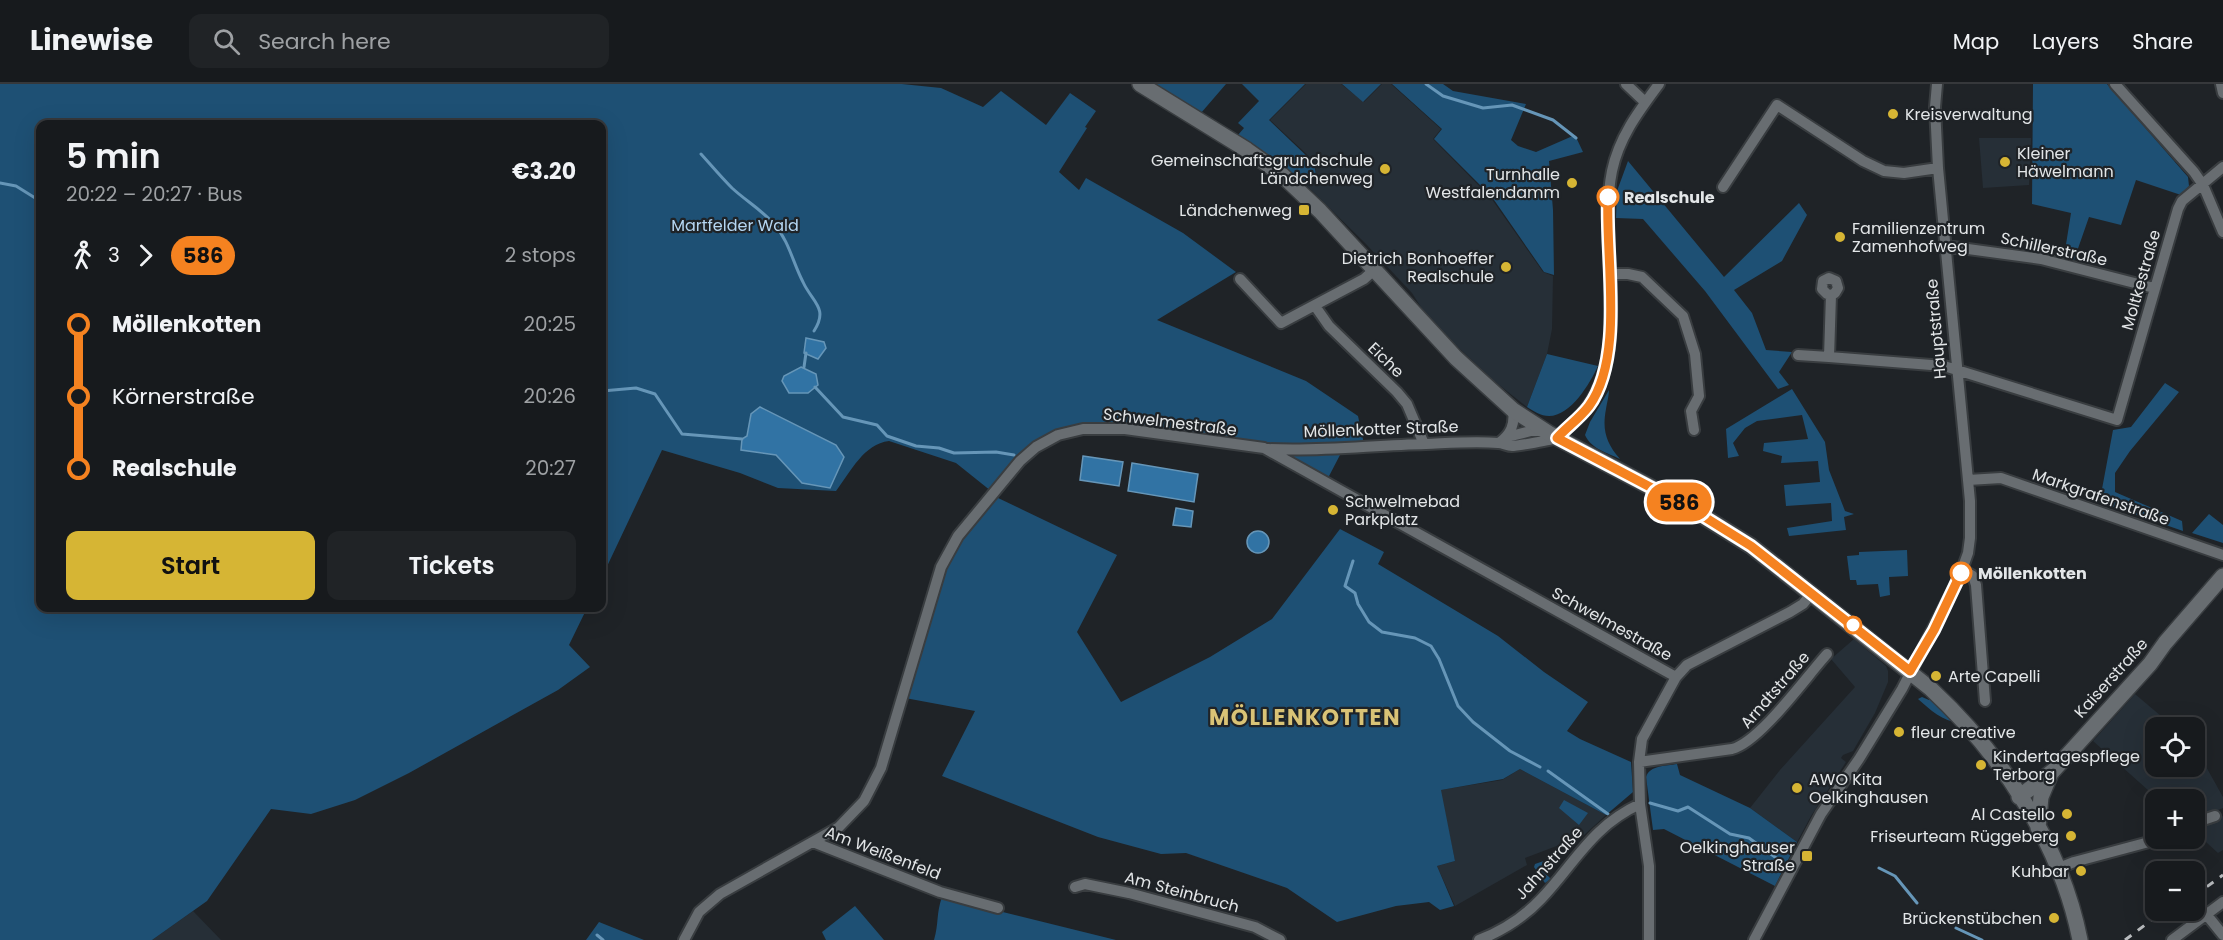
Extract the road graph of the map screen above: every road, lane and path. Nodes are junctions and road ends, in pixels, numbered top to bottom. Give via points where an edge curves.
1 (1140, 84) edge
2 (1626, 84) edge
3 (1659, 84) edge
4 (1936, 84) edge
5 (2115, 84) edge
6 (2221, 84) edge
7 (2223, 93) edge
8 (1645, 102) junction
9 (2223, 167) edge
10 (1938, 168) junction
11 (2204, 185) junction
12 (1723, 187) dead end
13 (2223, 232) edge
14 (1946, 246) junction
15 (1374, 270) junction
16 (1610, 274) junction
17 (1240, 279) dead end
18 (2154, 288) junction
19 (1831, 295) dead end
20 (1315, 306) junction
21 (1798, 355) dead end
22 (1829, 357) junction
23 (1957, 369) junction
24 (1514, 410) junction
25 (1540, 430) junction
26 (1694, 430) dead end
27 (1503, 440) junction
28 (1526, 443) junction
29 (1424, 444) junction
30 (1264, 448) junction
31 (1968, 480) junction
32 (2223, 555) edge
33 (1963, 570) junction
34 (2223, 576) edge
35 (1812, 594) junction
36 (1827, 654) dead end
37 (1910, 671) junction
38 (1676, 677) junction
39 (1985, 701) dead end
40 (1639, 762) junction
41 (2053, 771) junction
42 (2019, 797) junction
43 (1640, 804) junction
44 (2215, 816) dead end
45 (2205, 819) edge
46 (2038, 828) junction
47 (813, 842) junction
48 (2145, 843) edge
49 (2060, 868) junction
50 (1075, 887) dead end
51 (2223, 902) edge
52 (998, 908) dead end
53 (2206, 914) junction
54 (2223, 935) edge
55 (684, 940) edge
56 (1280, 940) edge
57 (1479, 940) edge
58 (1649, 940) edge
59 (1754, 940) edge
60 (2080, 940) edge
61 (2172, 940) edge

1 - 15 main road via 1282,175
2 - 8 street
3 - 8 street
4 - 10 street, Hauptstraße
5 - 11 street
6 - 7 street
8 - 16 street via 1620,143 1612,171 1607,226
9 - 11 street, Moltkestraße
10 - 12 street via 1904,173 1884,171 1777,105
10 - 14 street, Hauptstraße
11 - 13 street
11 - 18 street, Moltkestraße via 2182,201 2178,209
14 - 18 street, Schillerstraße via 2041,259
14 - 23 street, Hauptstraße
15 - 20 street
15 - 24 main road via 1456,358
16 - 25 street via 1609,355 1602,382 1586,410
16 - 26 street via 1642,277 1683,316 1695,354 1699,396 1691,411
17 - 20 street via 1281,323
18 - 23 street, Moltkestraße via 2117,420
19 - 22 street
20 - 29 street, Eiche via 1329,326 1407,404
21 - 22 street
22 - 23 street
23 - 31 street, Hauptstraße
24 - 25 main road
24 - 27 street via 1512,430
25 - 27 street, Möllenkotter Straße
25 - 28 street, Möllenkotter Straße
25 - 28 street
25 - 35 main road via 1713,522
27 - 28 street, Möllenkotter Straße via 1512,446
27 - 29 street, Möllenkotter Straße
29 - 30 street, Möllenkotter Straße
30 - 38 street, Schwelmestraße
30 - 47 street, Schwelmestraße via 1110,428 1058,435 1036,447 958,536 941,567 881,768 864,801 839,827
31 - 32 street, Markgrafenstraße via 2001,477
31 - 33 street, Hauptstraße via 1970,538
33 - 37 street, Hauptstraße
33 - 39 street via 1976,585
34 - 41 main road, Kaiserstraße
35 - 37 main road
35 - 38 street via 1790,612 1687,665
36 - 40 street, Arndtstraße via 1745,744
37 - 42 main road via 1978,738
37 - 59 street via 1859,759 1821,814
38 - 40 street via 1642,740
40 - 43 street
41 - 42 main road, Kaiserstraße
41 - 46 main road via 2041,797
42 - 46 main road
43 - 57 street, Jahnstraße via 1621,812 1585,844 1521,916
43 - 58 street via 1649,866
44 - 45 street
46 - 49 main road
47 - 52 street, Am Weißenfeld via 940,892
47 - 55 street, Am Weißenfeld via 720,894 699,912
48 - 49 street
49 - 60 main road
50 - 56 street, Am Steinbruch via 1095,885 1151,898 1256,927
51 - 53 street
53 - 54 street
53 - 61 street

